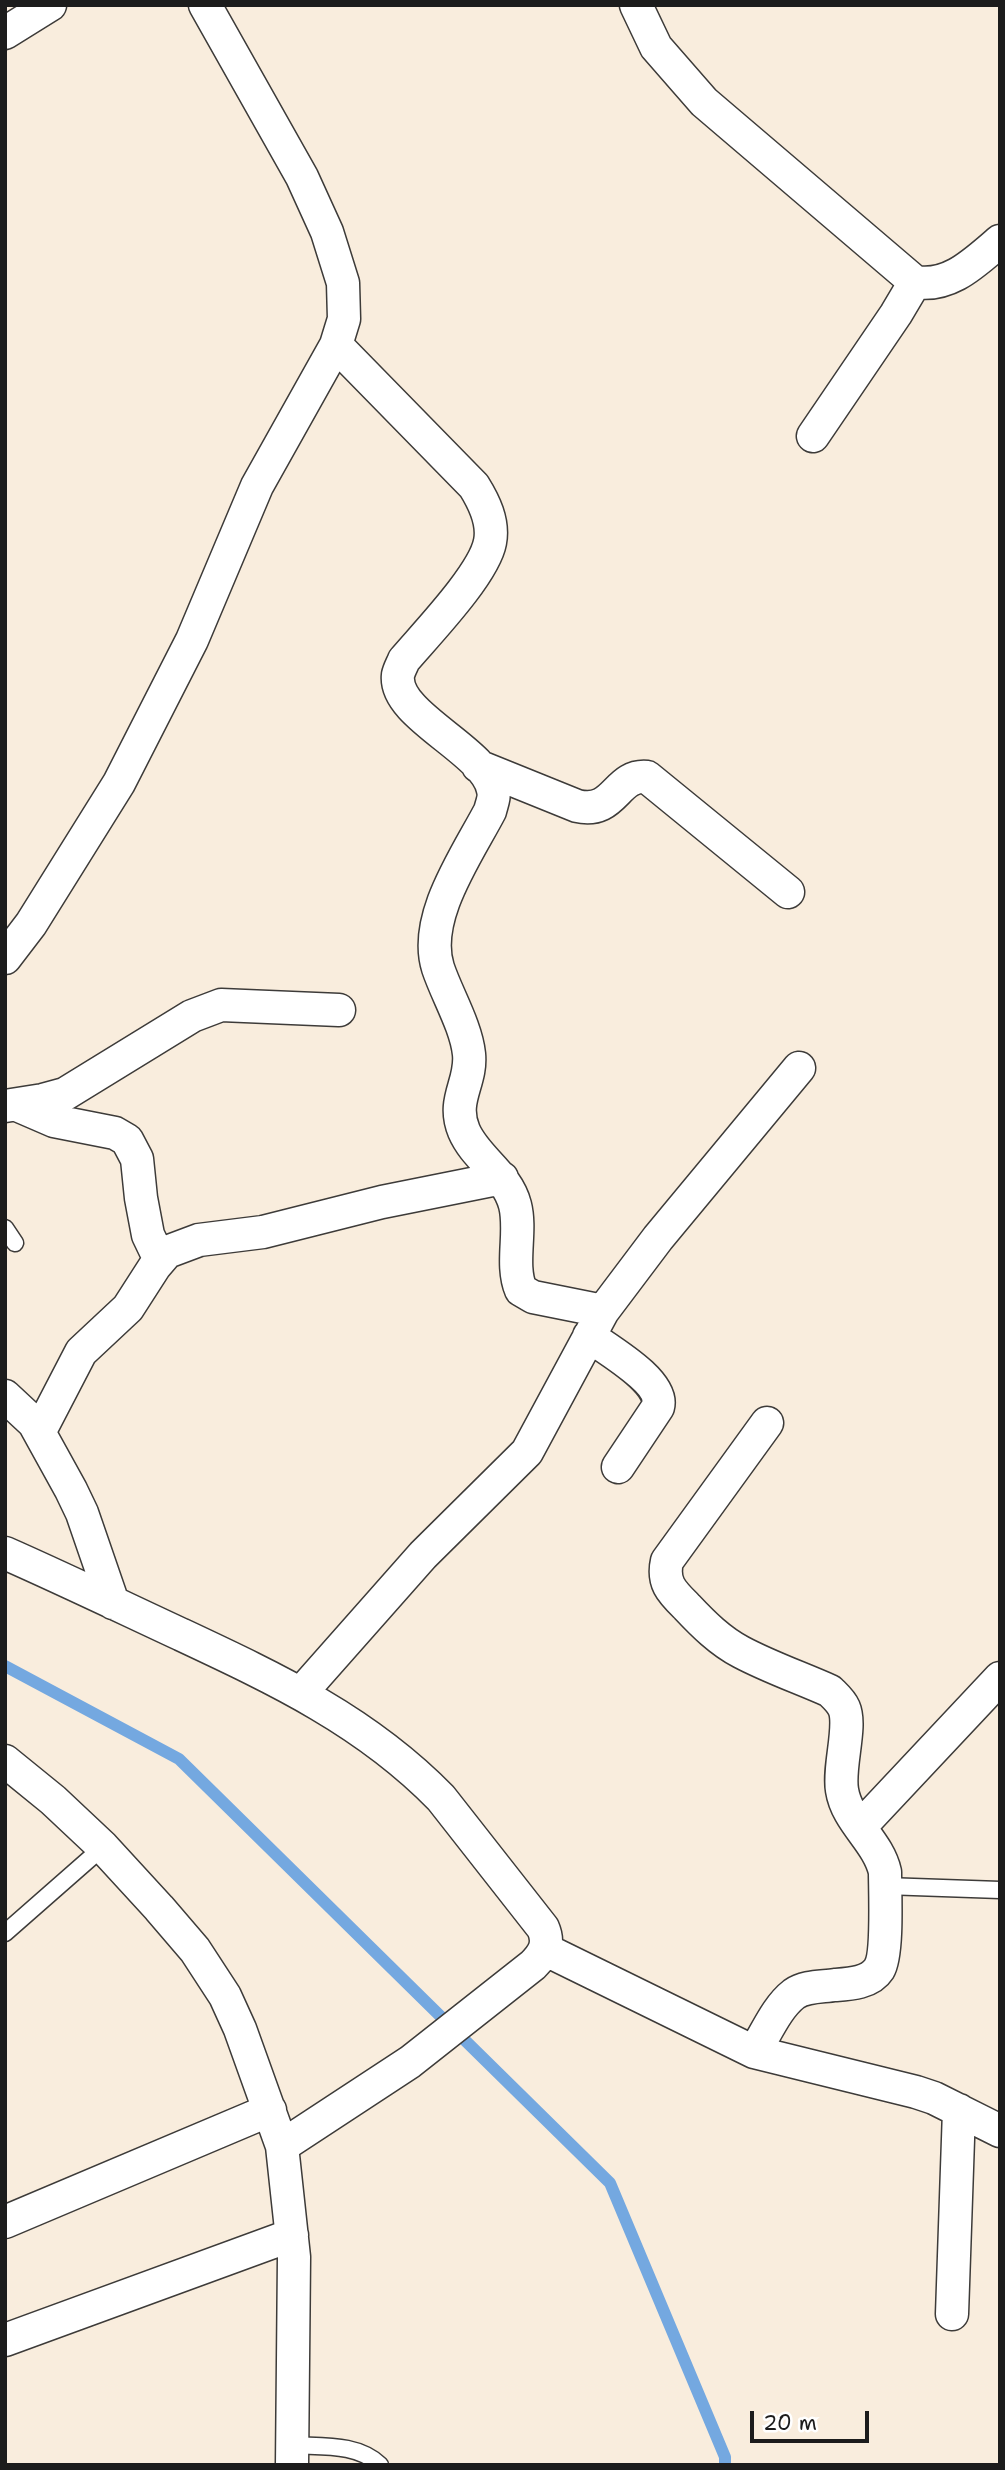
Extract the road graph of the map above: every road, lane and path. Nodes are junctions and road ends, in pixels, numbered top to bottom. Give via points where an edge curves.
1 (50, 5) edge
2 (205, 5) edge
3 (636, 5) edge
4 (5, 33) edge
5 (1000, 241) edge
6 (915, 282) junction
7 (336, 345) junction
8 (813, 436) dead end
9 (478, 766) junction
10 (788, 892) dead end
11 (5, 958) edge
12 (339, 1010) dead end
13 (799, 1068) dead end
14 (11, 1105) edge
15 (502, 1178) junction
16 (5, 1228) edge
17 (15, 1243) dead end
18 (160, 1260) junction
19 (596, 1324) junction
20 (5, 1395) edge
21 (766, 1423) dead end
22 (40, 1431) junction
23 (618, 1467) dead end
24 (5, 1553) edge
25 (113, 1603) junction
26 (1000, 1678) edge
27 (301, 1693) junction
28 (5, 1761) edge
29 (861, 1826) junction
30 (103, 1847) junction
31 (885, 1886) junction
32 (1000, 1890) edge
33 (5, 1933) edge
34 (539, 1958) junction
35 (754, 2052) junction
36 (959, 2109) junction
37 (270, 2110) junction
38 (1000, 2131) edge
39 (282, 2146) junction
40 (5, 2222) edge
41 (292, 2235) junction
42 (952, 2314) dead end
43 (5, 2340) edge
44 (292, 2455) edge
45 (380, 2465) edge

1 - 4 street
2 - 7 street via 302,177 327,232 345,302
3 - 6 street via 656,47 704,102
5 - 6 street via 954,276 926,284
6 - 8 street
7 - 9 street via 474,486 485,504 490,542 479,569 404,660 398,676 408,704
7 - 11 street via 257,486 192,640 120,783
9 - 10 street via 589,809 601,806 632,778 647,778
9 - 15 street via 493,786 494,797 445,899 434,943 437,966 468,1049 470,1064 458,1102 459,1116 469,1142
12 - 14 street via 221,1005 192,1016 65,1094
13 - 19 street via 658,1238
14 - 18 street via 127,1140 137,1159 148,1235
15 - 18 street via 262,1232 199,1240 167,1252
15 - 19 street via 517,1217 521,1290
16 - 17 lane
18 - 22 street via 128,1308 81,1352
19 - 23 street via 649,1381 660,1401
19 - 27 street via 527,1452 422,1555
20 - 22 street
21 - 29 street via 667,1561 666,1583 723,1641 830,1691 840,1701 846,1711 841,1789 845,1804
22 - 25 street via 82,1513
24 - 25 street
25 - 27 street
26 - 29 street
27 - 34 street via 373,1738 441,1798 543,1928 546,1935
28 - 30 street
29 - 31 street via 882,1861
30 - 33 lane
30 - 37 street via 195,1950 225,1996
31 - 32 lane
31 - 35 street via 884,1956 879,1969 855,1983 795,1993
34 - 35 street
34 - 39 street via 411,2062
35 - 36 street via 916,2092
36 - 38 street
36 - 42 street
37 - 39 street
37 - 40 street
39 - 41 street
41 - 43 street
41 - 44 street
44 - 45 lane via 352,2449

